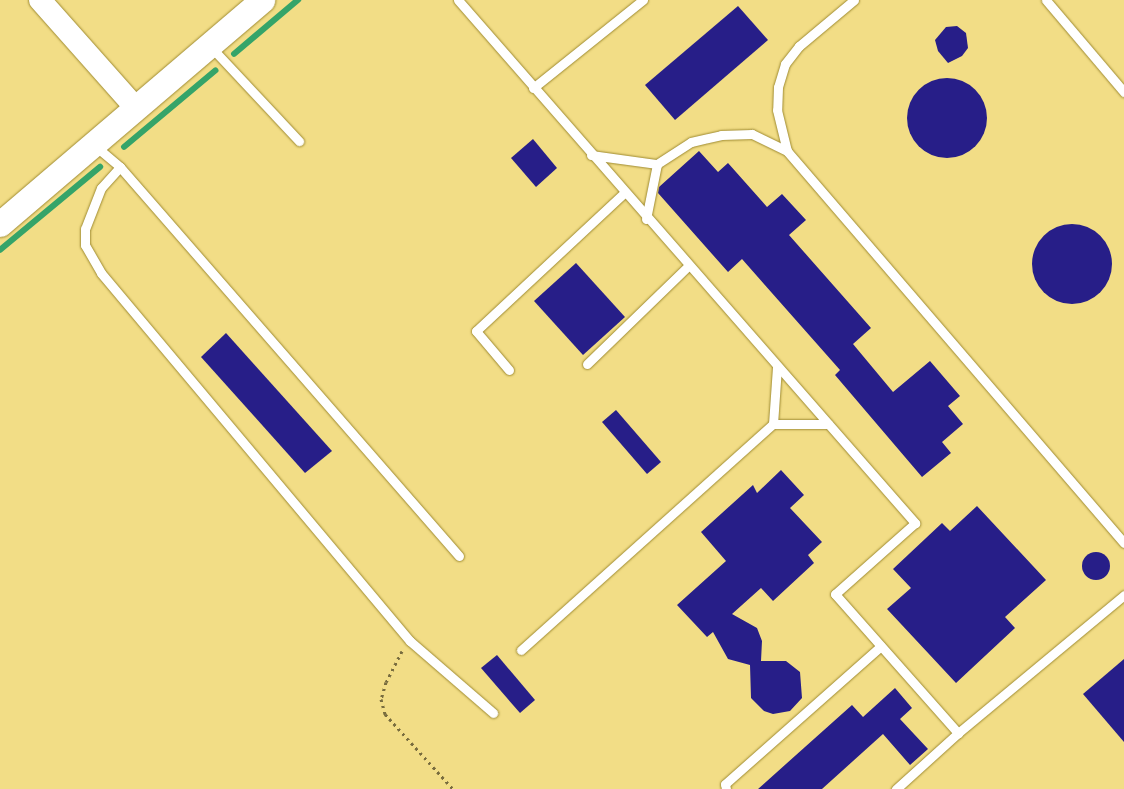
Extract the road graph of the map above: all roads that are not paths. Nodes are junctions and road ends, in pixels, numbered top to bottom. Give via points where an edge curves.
1 (40, 0) edge
2 (262, 0) edge
3 (458, 0) edge
4 (643, 0) edge
5 (854, 0) edge
6 (1046, 0) edge
7 (209, 45) junction
8 (533, 88) junction
9 (1124, 92) edge
10 (135, 106) junction
11 (299, 141) dead end
12 (92, 143) junction
13 (787, 151) junction
14 (591, 155) junction
15 (657, 164) junction
16 (120, 167) junction
17 (624, 193) junction
18 (646, 219) junction
19 (0, 224) edge
20 (688, 266) junction
21 (587, 364) dead end
22 (777, 367) junction
23 (509, 370) dead end
24 (774, 424) junction
25 (828, 424) junction
26 (1124, 542) edge
27 (459, 556) dead end
28 (1124, 595) edge
29 (881, 646) junction
30 (520, 650) dead end
31 (493, 712) dead end
32 (958, 733) junction
33 (726, 789) edge
34 (896, 789) edge

1 - 10 street
2 - 7 main road
3 - 8 lane
4 - 8 lane
5 - 13 lane via 799,46 785,64 778,87 777,110
6 - 9 lane
7 - 10 main road
7 - 11 lane
8 - 14 lane
10 - 12 main road
12 - 16 lane
12 - 19 main road
13 - 15 lane via 752,134 721,135 691,142
13 - 26 lane
14 - 15 lane
14 - 17 lane
15 - 18 lane
16 - 27 lane
16 - 31 lane via 101,188 85,229 85,245 101,273 410,641
17 - 18 lane
17 - 23 lane via 476,331
18 - 20 lane
20 - 21 lane
20 - 22 lane
22 - 24 lane
22 - 25 lane
24 - 25 lane
24 - 30 lane
25 - 29 lane via 915,523 835,594
28 - 32 lane
29 - 32 lane
29 - 33 lane via 725,784
32 - 34 lane

